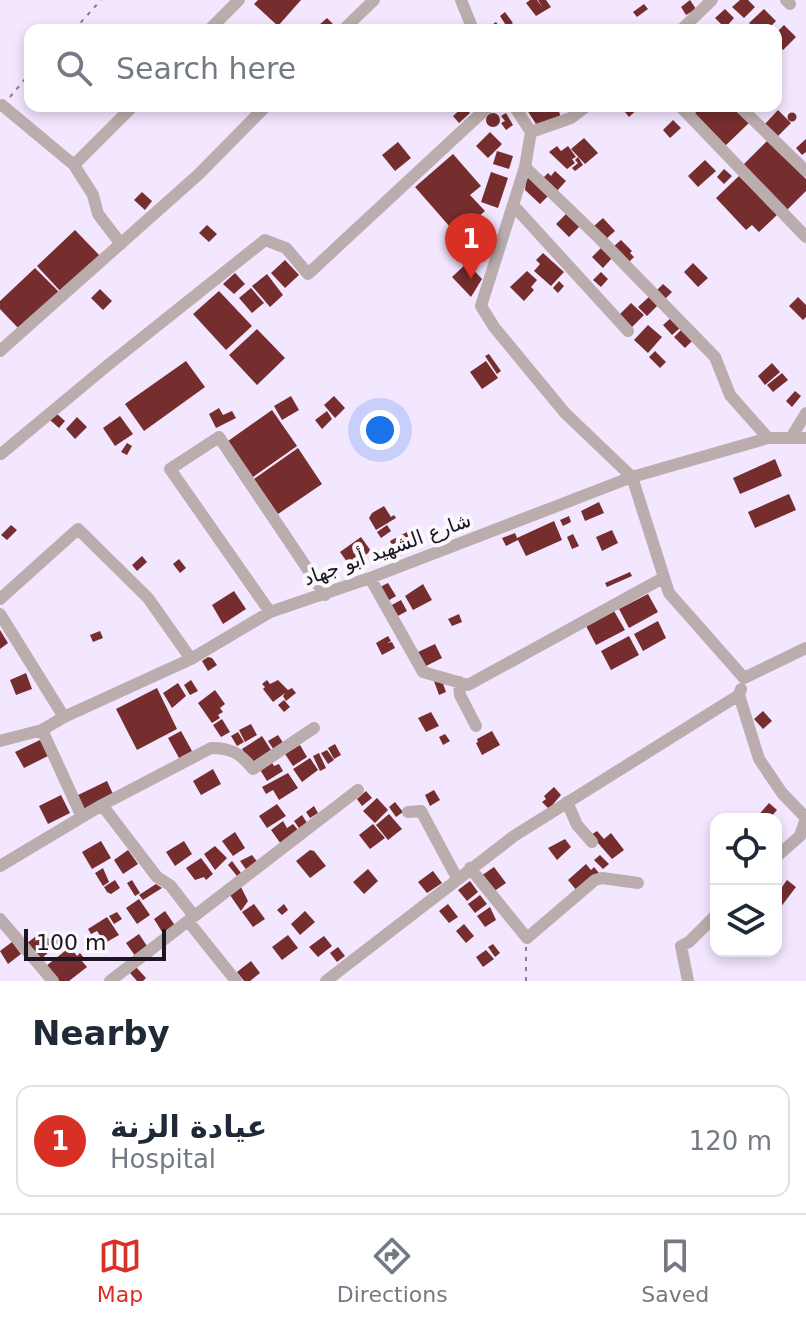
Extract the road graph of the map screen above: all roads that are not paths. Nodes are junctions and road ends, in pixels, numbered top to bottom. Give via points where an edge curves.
1 (239, 0) edge
2 (374, 0) edge
3 (461, 0) edge
4 (712, 0) edge
5 (215, 24) edge
6 (349, 24) edge
7 (471, 24) edge
8 (687, 24) edge
9 (2, 105) road end
10 (127, 112) edge
11 (260, 112) edge
12 (483, 112) edge
13 (518, 112) edge
14 (579, 112) edge
15 (686, 112) edge
16 (745, 112) edge
17 (531, 132) junction
18 (74, 165) junction
19 (525, 167) junction
20 (806, 171) edge
21 (513, 205) junction
22 (806, 237) edge
23 (121, 244) junction
24 (628, 331) dead end
25 (0, 351) edge
26 (806, 413) edge
27 (768, 438) junction
28 (791, 438) junction
29 (806, 438) edge
30 (0, 453) edge
31 (632, 477) junction
32 (370, 578) junction
33 (663, 578) junction
34 (325, 595) junction
35 (0, 599) edge
36 (270, 612) junction
37 (0, 614) edge
38 (806, 648) edge
39 (191, 659) junction
40 (744, 678) junction
41 (459, 682) junction
42 (739, 695) junction
43 (64, 717) junction
44 (476, 726) dead end
45 (314, 728) dead end
46 (42, 730) junction
47 (0, 741) edge
48 (358, 790) dead end
49 (567, 802) junction
50 (102, 805) junction
51 (408, 812) dead end
52 (82, 817) junction
53 (806, 818) edge
54 (592, 842) dead end
55 (782, 852) edge
56 (0, 866) edge
57 (470, 868) junction
58 (457, 878) junction
59 (638, 883) dead end
60 (0, 919) edge
61 (191, 919) junction
62 (710, 921) edge
63 (53, 981) edge
64 (110, 981) edge
65 (236, 981) edge
66 (326, 981) edge
67 (688, 981) edge

1 - 5 street
2 - 6 street
3 - 7 street
4 - 8 street
9 - 18 street
10 - 18 street
11 - 23 street
12 - 30 street via 308,274 286,248 265,240
13 - 17 street
14 - 17 street
15 - 22 street
16 - 20 street
17 - 19 street
18 - 23 street via 98,214
19 - 21 street
19 - 27 street via 715,357 730,395
21 - 24 street
21 - 31 street via 481,306 565,413
23 - 25 street
26 - 28 street
27 - 28 street, شارع الشهيد أبو جهاد
27 - 31 street, شارع الشهيد أبو جهاد
28 - 29 street, شارع الشهيد أبو جهاد
31 - 32 street, شارع الشهيد أبو جهاد
31 - 33 street
32 - 34 street, شارع الشهيد أبو جهاد
32 - 41 street via 423,672
33 - 40 street via 669,593
33 - 41 street via 468,685
34 - 36 street, شارع الشهيد أبو جهاد
34 - 36 street via 219,437 170,469
35 - 39 street via 78,529 148,598
36 - 39 street, شارع الشهيد أبو جهاد
37 - 43 street
38 - 40 street
39 - 43 street, شارع الشهيد أبو جهاد
40 - 42 street
41 - 44 street
42 - 49 street
42 - 53 street via 759,759
43 - 46 street, شارع الشهيد أبو جهاد
45 - 50 street via 253,769 243,756 211,748
46 - 47 street, شارع الشهيد أبو جهاد
46 - 52 street
48 - 61 street
49 - 54 street
49 - 57 street
50 - 52 street
50 - 61 street via 157,877 170,885
51 - 58 street via 421,811
52 - 56 street
53 - 55 street via 800,836
57 - 58 street
57 - 59 street via 527,938 595,880
58 - 66 street
60 - 63 street
61 - 64 street
61 - 65 street
62 - 67 street via 681,946

